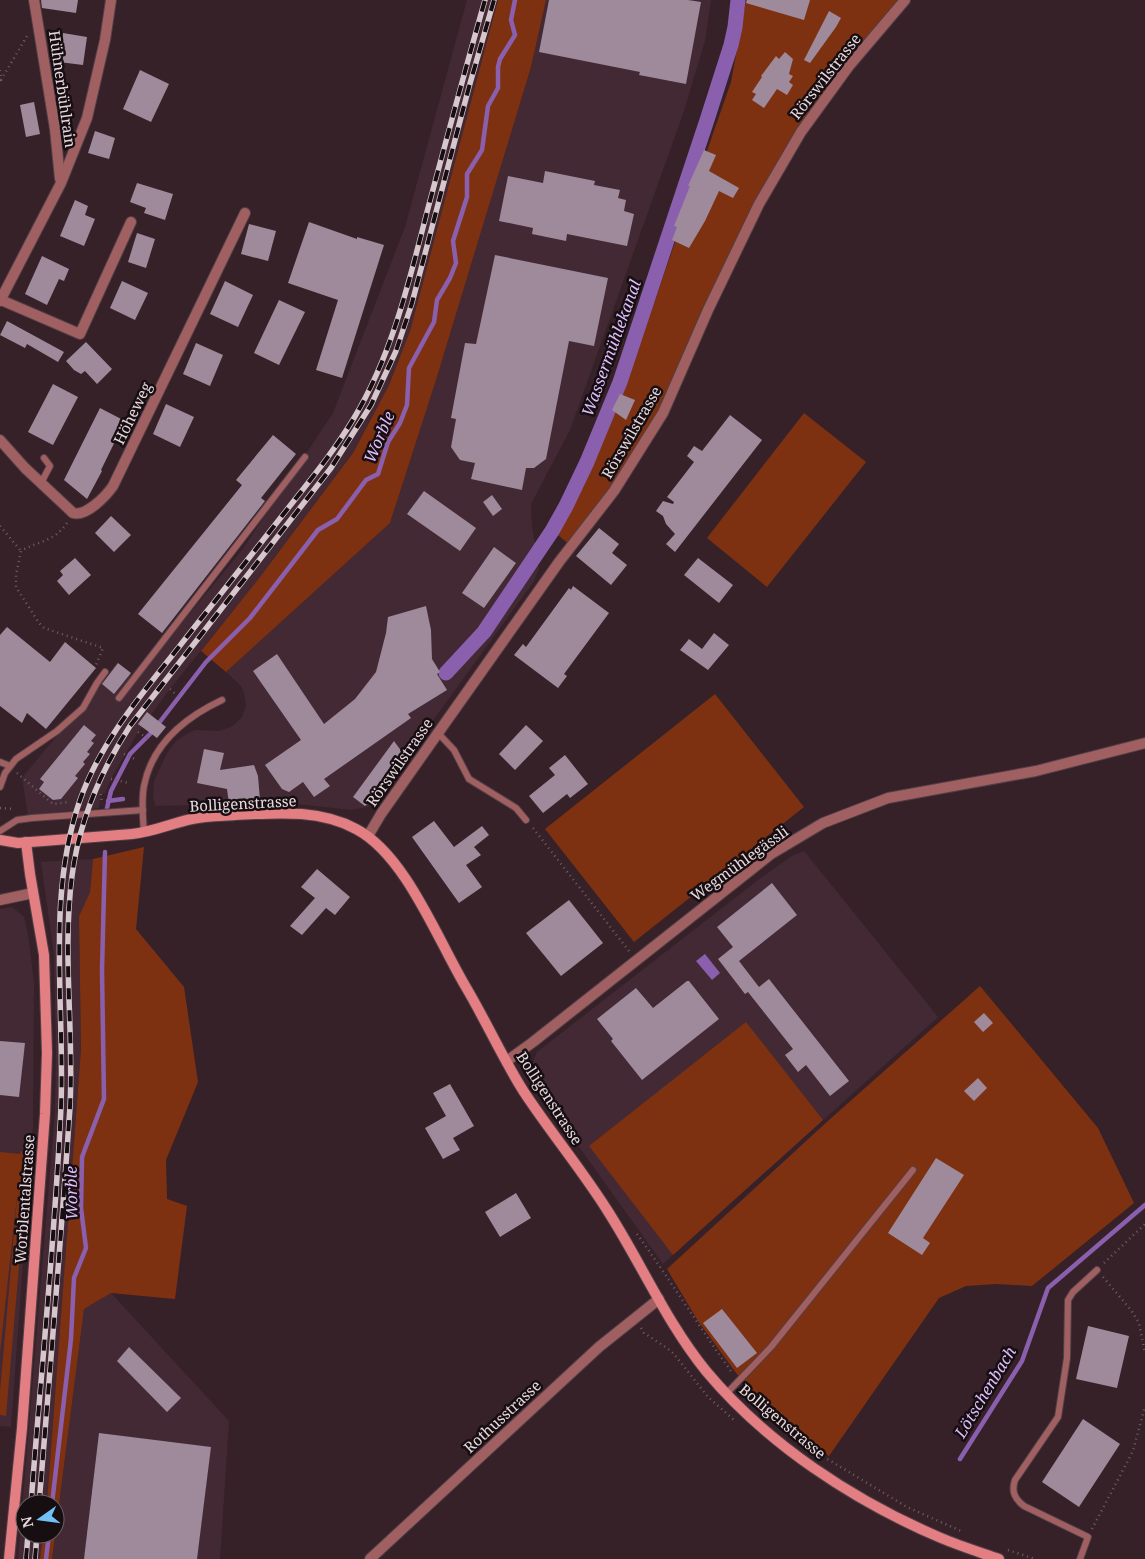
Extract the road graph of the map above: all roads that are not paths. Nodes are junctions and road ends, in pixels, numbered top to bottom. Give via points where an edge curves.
1 (34, 0) edge
2 (111, 0) edge
3 (905, 0) edge
4 (61, 182) junction
5 (245, 213) dead end
6 (131, 222) dead end
7 (0, 300) edge
8 (0, 440) edge
9 (305, 457) dead end
10 (44, 458) dead end
11 (41, 483) junction
12 (105, 672) dead end
13 (119, 698) dead end
14 (222, 700) dead end
15 (438, 733) junction
16 (1145, 743) edge
17 (0, 762) edge
18 (10, 766) junction
19 (0, 787) edge
20 (143, 810) junction
21 (526, 820) road end
22 (0, 831) edge
23 (144, 833) junction
24 (368, 836) junction
25 (0, 840) edge
26 (26, 842) junction
27 (33, 893) junction
28 (0, 900) edge
29 (508, 1061) junction
30 (913, 1170) dead end
31 (1097, 1270) road end
32 (659, 1299) junction
33 (727, 1393) junction
34 (9, 1559) edge
35 (370, 1559) edge
36 (999, 1559) edge
37 (1080, 1559) edge

1 - 4 street, Hühnerbühlrain
2 - 4 street via 87,118
3 - 15 street, Rörswilstrasse via 849,66 801,132 759,204 663,413 619,483
4 - 7 street
5 - 11 street, Höheweg via 108,493 83,513 76,514
6 - 7 street via 80,334
8 - 11 street, Höheweg
9 - 13 lane
10 - 11 lane via 50,466
12 - 18 lane via 82,708
14 - 20 lane via 183,722 168,739 147,776
15 - 21 lane via 454,750 469,779 516,808
15 - 24 street, Rörswilstrasse
16 - 29 street, Wegmühlegässli via 1036,771 888,798 823,823 771,854
17 - 18 lane
18 - 19 lane
20 - 22 lane via 17,820
20 - 23 lane
23 - 24 main road, Bolligenstrasse via 200,818 290,813 335,820
23 - 26 main road, Bolligenstrasse
24 - 29 main road, Bolligenstrasse via 382,847 410,885
25 - 26 main road, Bolligenstrasse
26 - 27 main road, Worblentalstrasse
27 - 28 street
27 - 34 main road, Worblentalstrasse via 44,955 45,1114
29 - 32 main road, Bolligenstrasse via 524,1091 612,1218
30 - 33 lane via 771,1347
31 - 37 lane via 1068,1300 1067,1358 1058,1417 1013,1486 1013,1493 1024,1506 1088,1537
32 - 33 main road, Bolligenstrasse via 692,1352
32 - 35 street, Rothusstrasse via 599,1347
33 - 36 main road, Bolligenstrasse via 796,1455 853,1493 942,1538

